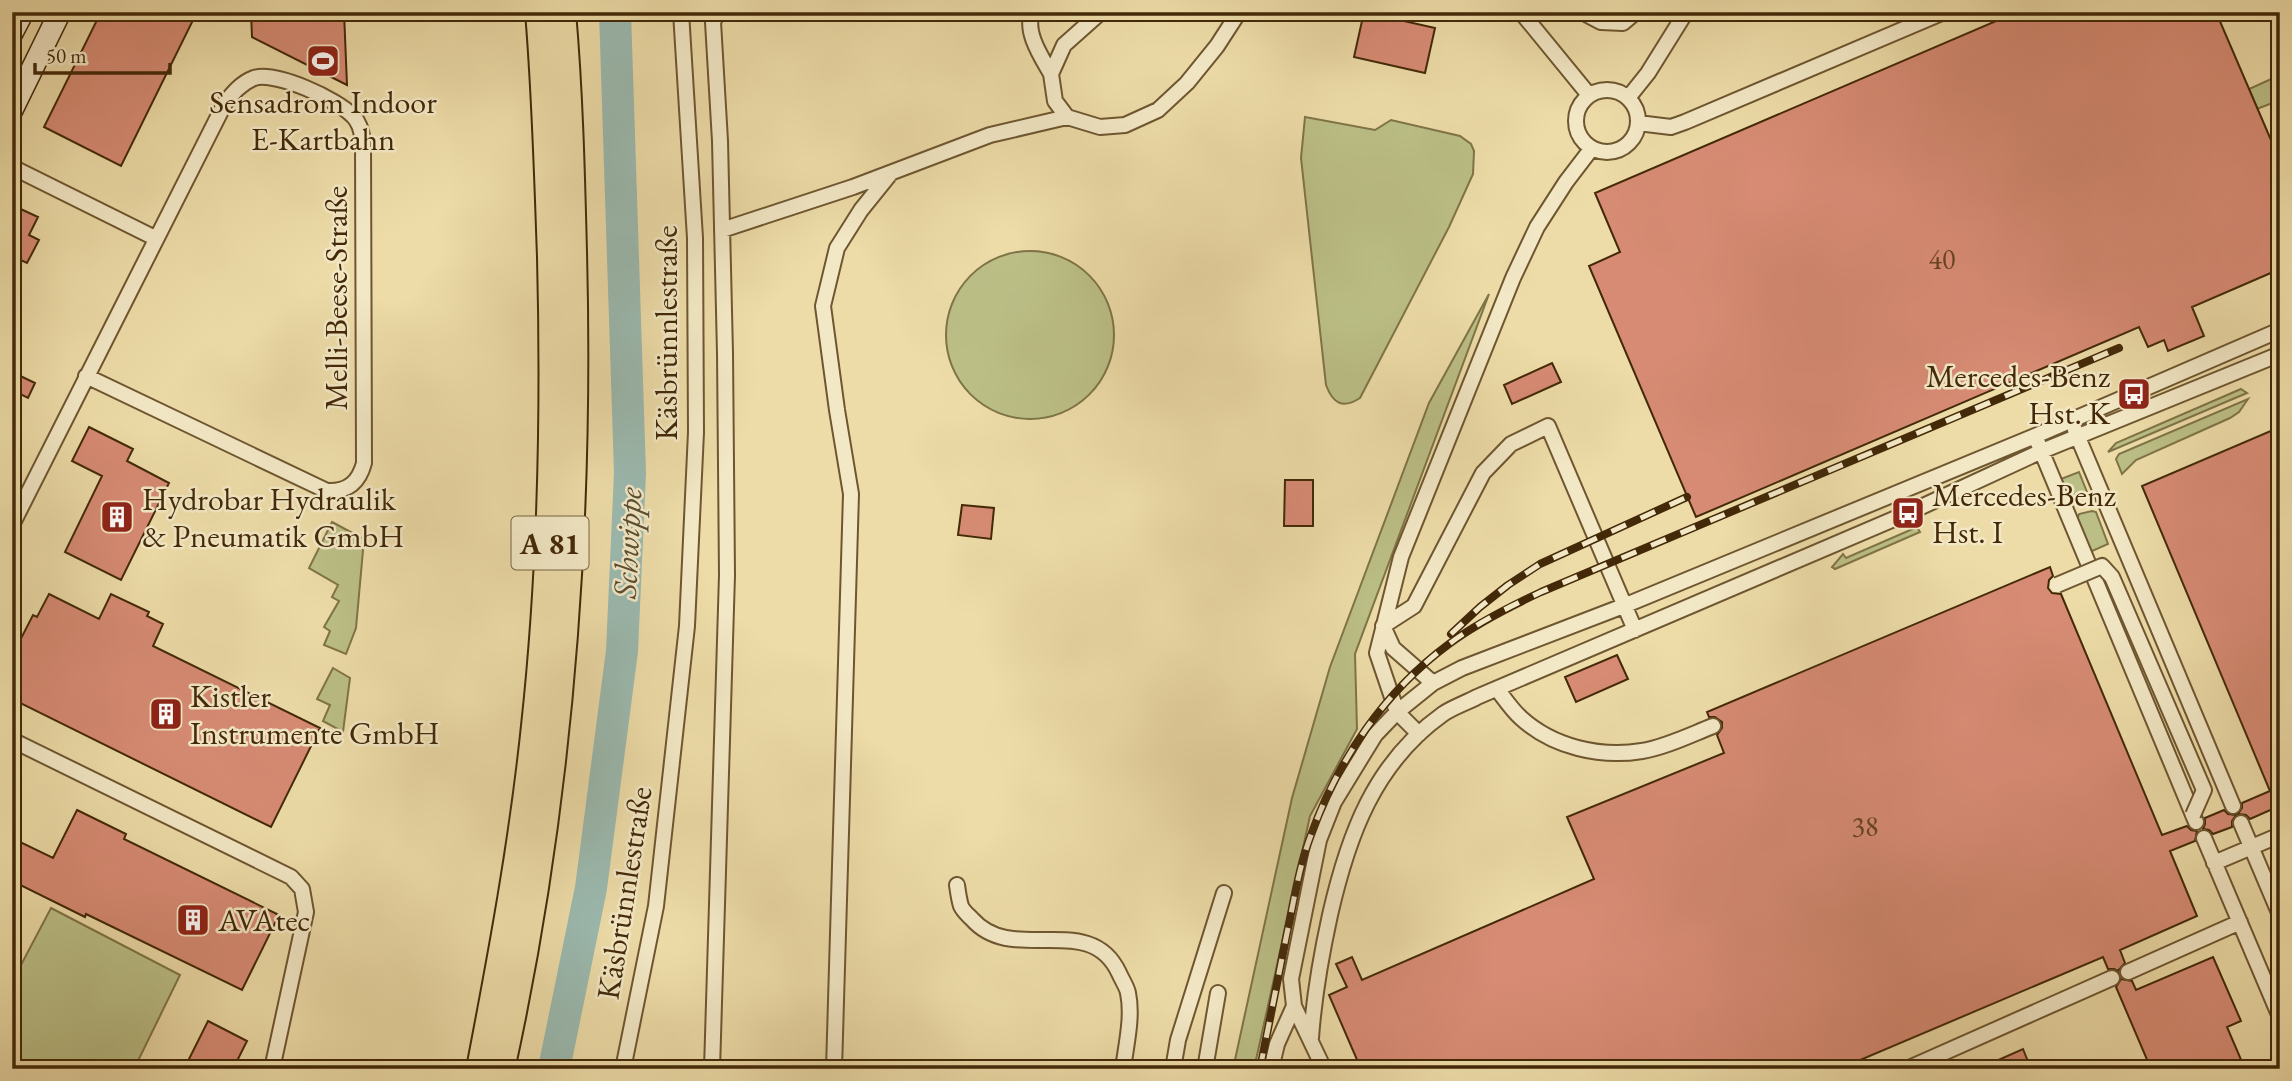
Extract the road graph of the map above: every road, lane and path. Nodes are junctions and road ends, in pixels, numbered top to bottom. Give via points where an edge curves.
1 (23, 12) edge
2 (60, 12) edge
3 (539, 12) edge
4 (562, 12) edge
5 (681, 12) edge
6 (718, 12) edge
7 (1033, 12) edge
8 (1101, 12) edge
9 (1239, 12) edge
10 (1521, 12) edge
11 (1582, 12) edge
12 (1636, 12) edge
13 (1686, 12) edge
14 (1944, 12) edge
15 (12, 33) edge
16 (22, 71) edge
17 (1051, 74) junction
18 (1589, 95) junction
19 (1628, 98) junction
20 (12, 110) edge
21 (1067, 117) junction
22 (1638, 123) junction
23 (1592, 149) junction
24 (12, 167) edge
25 (890, 174) junction
26 (722, 230) junction
27 (155, 238) junction
28 (2280, 330) edge
29 (2280, 354) edge
30 (86, 376) junction
31 (2071, 420) junction
32 (2035, 436) junction
33 (2078, 437) junction
34 (2042, 451) junction
35 (12, 525) edge
36 (2057, 585) dead end
37 (1626, 605) junction
38 (1383, 626) junction
39 (1635, 630) junction
40 (1433, 683) junction
41 (1497, 689) junction
42 (1397, 712) junction
43 (1713, 726) dead end
44 (1419, 734) junction
45 (12, 740) edge
46 (2233, 806) dead end
47 (2241, 823) dead end
48 (2280, 835) edge
49 (2204, 838) dead end
50 (2251, 848) junction
51 (2214, 863) junction
52 (957, 885) dead end
53 (1224, 893) dead end
54 (2280, 915) edge
55 (2240, 922) junction
56 (2128, 972) dead end
57 (2112, 978) dead end
58 (1218, 993) dead end
59 (1294, 1006) junction
60 (2280, 1017) edge
61 (1311, 1039) junction
62 (272, 1069) edge
63 (480, 1069) edge
64 (501, 1069) edge
65 (623, 1069) edge
66 (712, 1069) edge
67 (834, 1069) edge
68 (1123, 1069) edge
69 (1172, 1069) edge
70 (1205, 1069) edge
71 (1271, 1069) edge
72 (1324, 1069) edge
73 (1907, 1069) edge

1 - 15 main road
2 - 16 main road
3 - 63 highway, A 81 via 554,338 549,557 518,860
4 - 64 highway, A 81 via 576,325 569,571 546,815 524,961
5 - 65 street, Käsbrünnlestraße via 695,238 696,432 687,626 656,906
6 - 26 street via 713,22
7 - 17 street via 1035,46
8 - 17 street via 1063,45
9 - 21 street via 1187,83 1158,110 1125,125 1100,128
10 - 18 street
11 - 12 street via 1601,22 1623,23
13 - 19 street
14 - 22 street via 1685,122 1671,127
16 - 20 main road
17 - 21 street via 1055,101
18 - 19 street via 1609,90
18 - 23 street via 1577,112 1576,123 1578,133
19 - 22 street
21 - 25 street via 990,135
22 - 23 street via 1636,133 1622,148 1612,152
23 - 38 street via 1537,227 1513,278 1401,557
24 - 27 street
25 - 26 street
25 - 67 street via 837,248 823,306 851,494
26 - 66 street via 727,575
27 - 30 street
27 - 30 street, Melli-Beese-Straße via 237,88 268,76 285,79 355,117 363,140 361,475 340,492 327,491
28 - 31 street
29 - 33 street
30 - 35 street
31 - 32 street
31 - 33 street
32 - 34 street
32 - 37 street
33 - 34 street
33 - 46 street
34 - 36 street, bridge via 2195,818 2204,790 2112,577 2102,566
34 - 39 street
37 - 38 street via 1548,426 1511,444 1483,473 1414,606
37 - 39 street
37 - 40 street
38 - 40 street via 1393,648
38 - 42 street via 1377,653
39 - 41 street
40 - 42 street
41 - 43 street via 1521,718 1559,743 1614,754 1643,751
41 - 44 street via 1444,713
42 - 44 street
42 - 59 street via 1355,766 1334,802 1320,840 1293,960
44 - 61 street via 1374,789 1354,830 1326,933
45 - 62 street via 291,877 302,889 306,912
47 - 50 street
48 - 50 street
49 - 51 street
50 - 51 street
50 - 54 street
51 - 55 street
52 - 68 street via 962,907 992,936 1082,942 1114,961 1128,992
53 - 69 street
55 - 56 street
55 - 60 street
57 - 73 street
58 - 70 street
59 - 61 street
59 - 71 street
61 - 72 street

